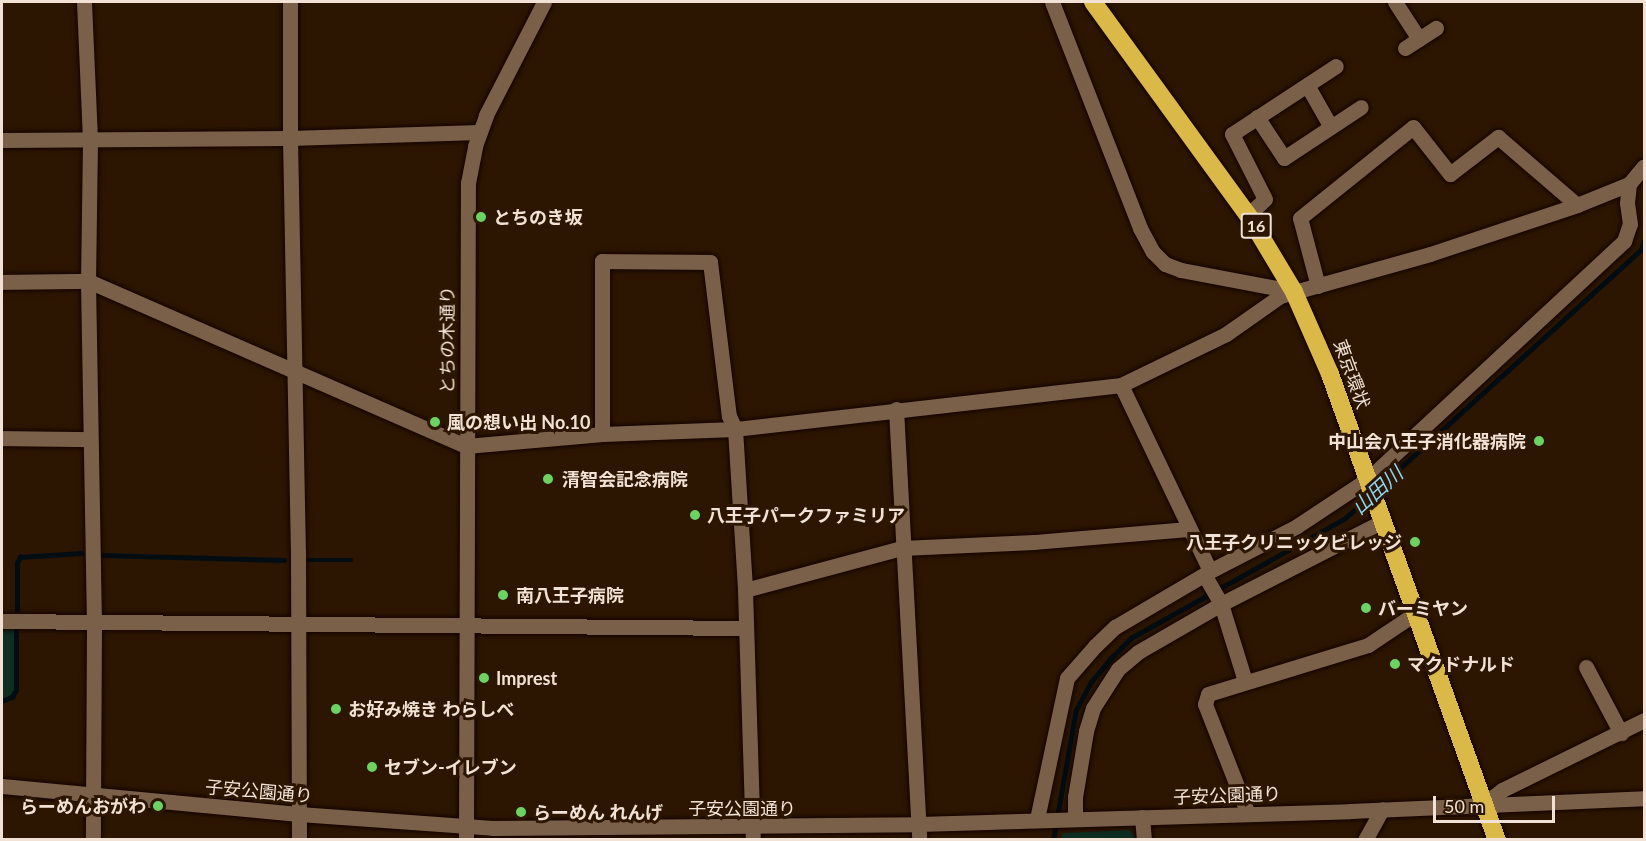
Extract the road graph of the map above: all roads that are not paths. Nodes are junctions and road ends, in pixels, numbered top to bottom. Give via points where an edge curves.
1 (84, 2) edge
2 (290, 2) edge
3 (544, 2) edge
4 (1052, 2) edge
5 (1093, 2) edge
6 (1395, 2) edge
7 (1436, 28) dead end
8 (1419, 39) junction
9 (1406, 48) dead end
10 (1336, 66) dead end
11 (1307, 85) junction
12 (1361, 107) dead end
13 (1257, 117) junction
14 (1331, 127) junction
15 (479, 132) junction
16 (290, 138) junction
17 (2, 140) edge
18 (90, 140) junction
19 (1644, 166) edge
20 (1629, 184) junction
21 (1576, 205) junction
22 (1248, 216) junction
23 (88, 281) junction
24 (2, 282) edge
25 (1318, 286) junction
26 (1294, 292) junction
27 (294, 369) junction
28 (1121, 385) junction
29 (896, 409) junction
30 (735, 429) junction
31 (602, 434) junction
32 (2, 438) edge
33 (89, 439) junction
34 (466, 446) junction
35 (1375, 498) junction
36 (1190, 529) junction
37 (902, 548) junction
38 (1208, 575) junction
39 (745, 590) junction
40 (1220, 602) junction
41 (1416, 613) junction
42 (2, 621) edge
43 (94, 623) junction
44 (297, 624) junction
45 (466, 626) junction
46 (746, 628) junction
47 (1586, 667) dead end
48 (1245, 681) junction
49 (1644, 720) edge
50 (1621, 734) junction
51 (2, 786) edge
52 (92, 795) junction
53 (1644, 798) edge
54 (1484, 804) junction
55 (1382, 809) junction
56 (299, 814) junction
57 (1248, 814) junction
58 (1142, 817) junction
59 (1070, 818) junction
60 (1041, 819) junction
61 (919, 832) edge
62 (466, 833) edge
63 (601, 833) edge
64 (753, 834) edge
65 (93, 840) edge
66 (299, 840) edge
67 (1144, 840) edge
68 (1365, 840) edge
69 (1497, 840) edge

1 - 18 street
2 - 16 street
3 - 15 street, とちの木通り via 505,73
4 - 26 street via 1140,228 1153,252 1165,264 1181,270
5 - 22 highway, 東京環状 / 16
6 - 8 street
7 - 8 street
8 - 9 street
10 - 11 street
11 - 13 street
11 - 14 street
12 - 14 street
13 - 14 street via 1284,159
13 - 22 street via 1232,134 1265,199
15 - 16 street
15 - 34 street, とちの木通り via 468,183 466,231
16 - 18 street
16 - 27 street
17 - 18 street
18 - 23 street
19 - 20 street
20 - 21 street
20 - 35 street via 1630,224 1624,241
21 - 25 street via 1430,254
21 - 25 street via 1498,137 1450,174 1413,127 1300,218
22 - 26 highway, 東京環状 / 16
23 - 24 street
23 - 27 street
23 - 33 street
25 - 26 street
26 - 28 street via 1280,296 1226,334
26 - 35 highway, 東京環状 / 16 via 1316,337
27 - 34 street
27 - 44 street
28 - 29 street
28 - 36 street
29 - 30 street
29 - 37 street
30 - 31 street
30 - 31 street via 729,416 710,262 602,261
30 - 39 street
31 - 34 street
32 - 33 street
33 - 43 street
34 - 45 street, とちの木通り
35 - 38 street via 1298,526
35 - 40 street
35 - 41 highway, 東京環状 / 16
36 - 37 street
36 - 38 street
37 - 39 street
37 - 61 street
38 - 40 street
38 - 60 street via 1115,627 1067,678
39 - 46 street
40 - 48 street
40 - 59 street via 1138,652 1107,685 1093,708 1086,731
41 - 48 street via 1368,645
41 - 54 highway, 東京環状 / 16
42 - 43 street
43 - 44 street
43 - 52 street
44 - 45 street
44 - 56 street
45 - 46 street
45 - 62 street, とちの木通り
46 - 64 street
47 - 50 street
48 - 57 street via 1208,694 1205,704
49 - 50 street
50 - 54 street via 1502,790
51 - 52 street, 子安公園通り
52 - 56 street, 子安公園通り
52 - 65 street
53 - 54 street, 子安公園通り
54 - 55 street, 子安公園通り
54 - 69 highway, 東京環状 / 16
55 - 57 street, 子安公園通り
55 - 68 street
56 - 62 street, 子安公園通り
56 - 66 street
57 - 58 street, 子安公園通り
58 - 59 street, 子安公園通り
58 - 67 street
59 - 60 street, 子安公園通り
60 - 61 street, 子安公園通り
61 - 64 street, 子安公園通り
62 - 63 street, 子安公園通り
63 - 64 street, 子安公園通り

